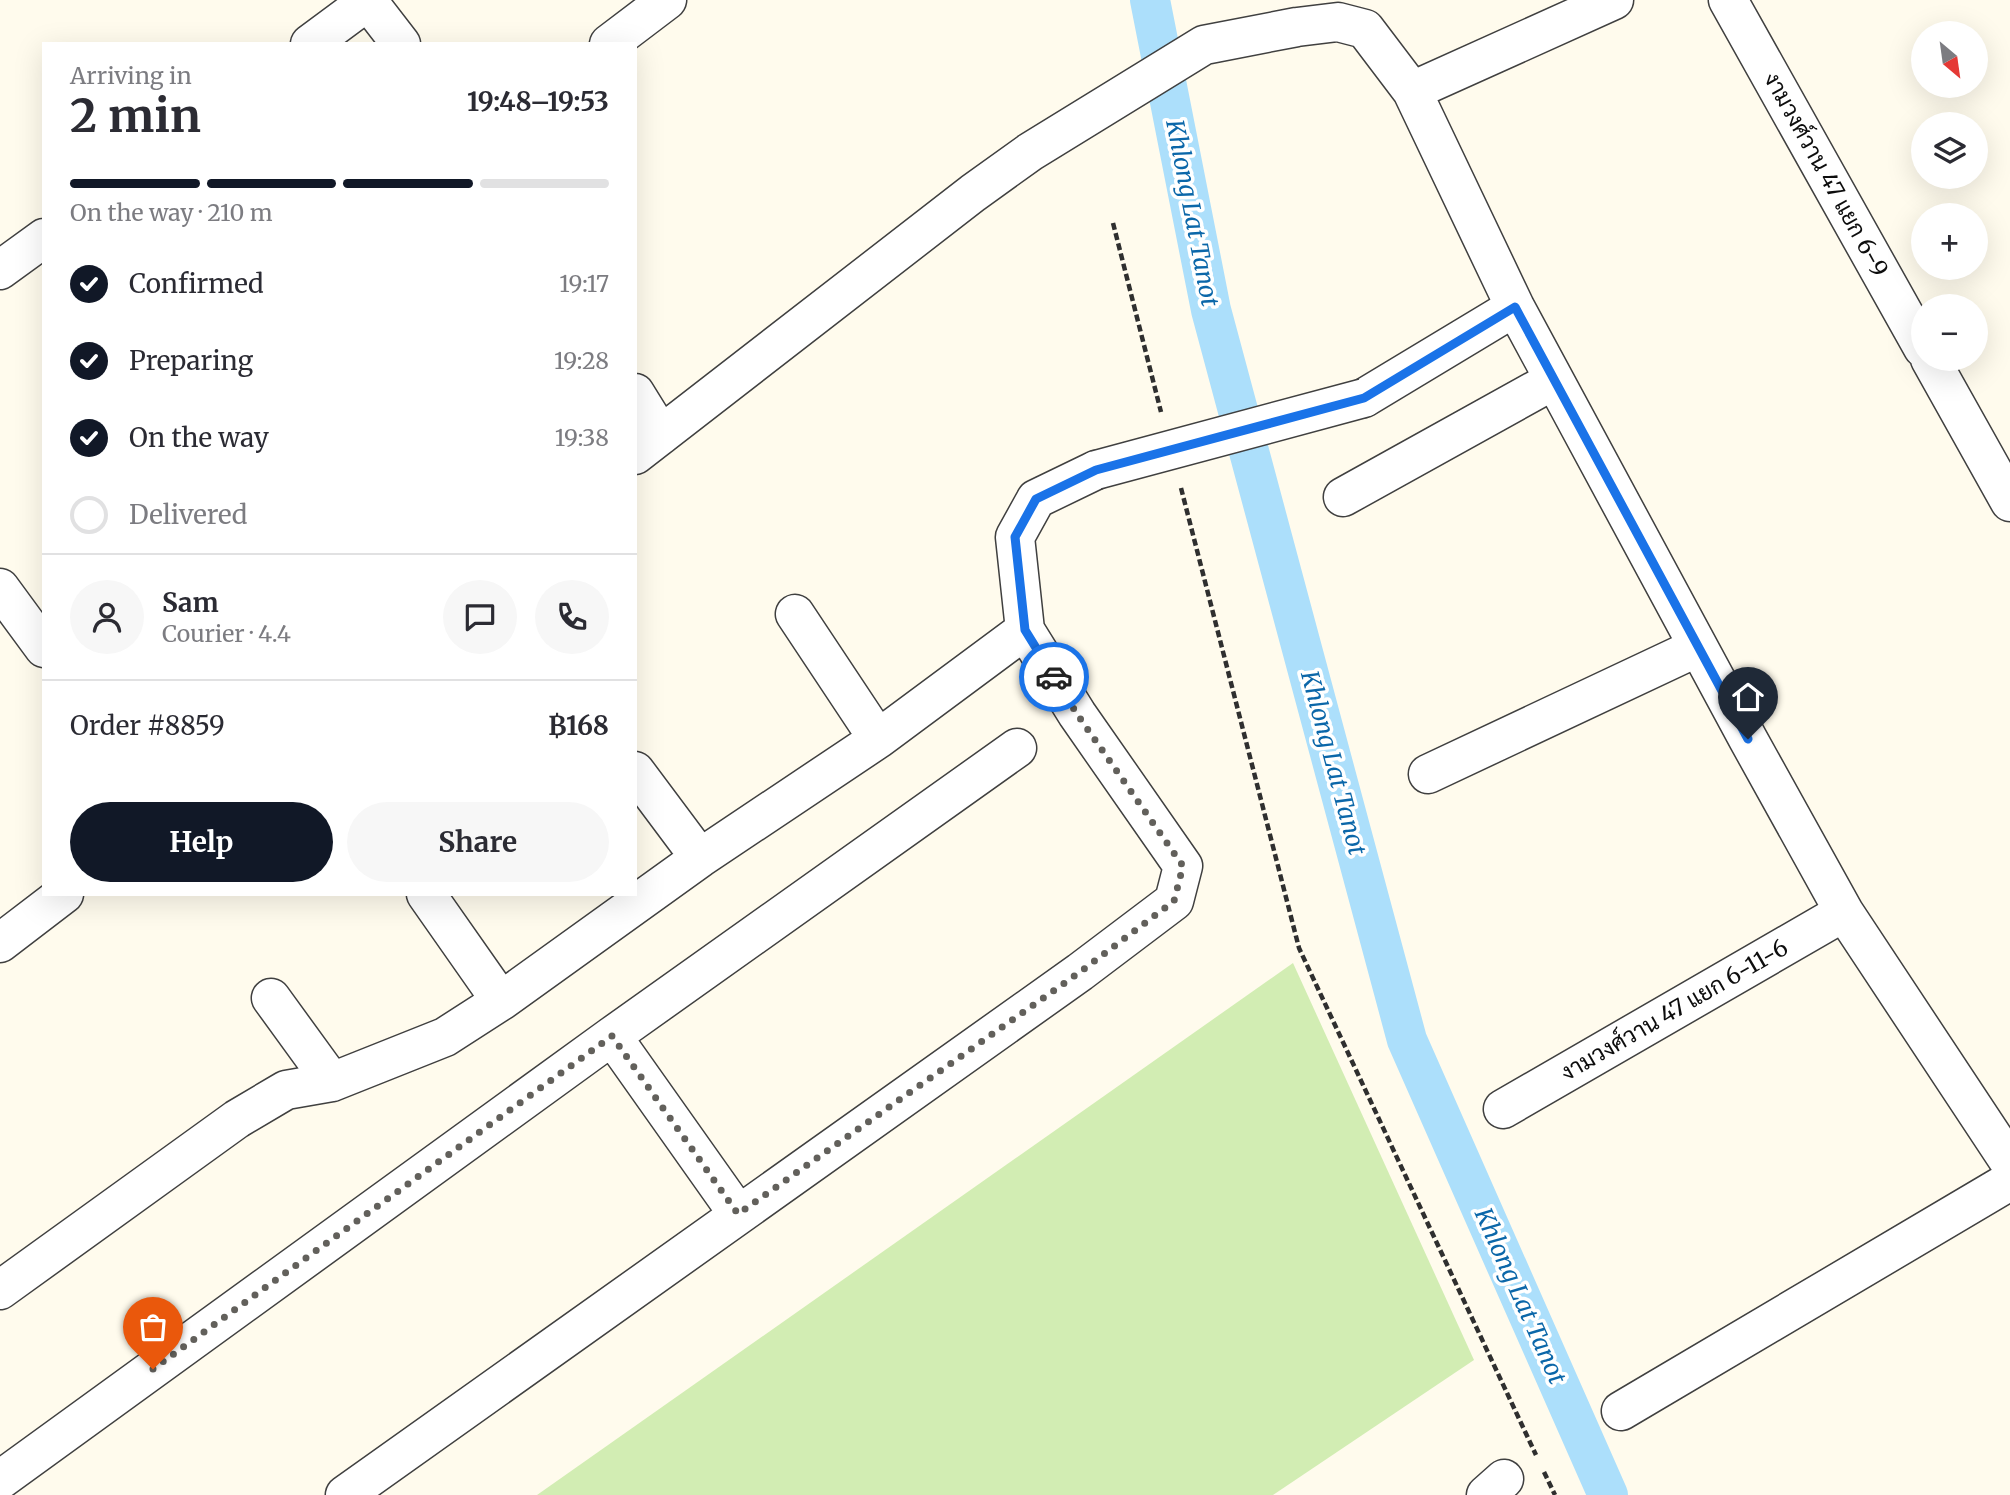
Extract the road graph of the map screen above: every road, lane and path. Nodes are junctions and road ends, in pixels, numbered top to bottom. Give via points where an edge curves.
1 (667, 0) edge
2 (1614, 0) edge
3 (1728, 0) edge
4 (368, 1) edge
5 (313, 42) edge
6 (399, 42) edge
7 (612, 42) edge
8 (1412, 92) junction
9 (1113, 223) dead end
10 (42, 239) edge
11 (0, 270) edge
12 (1515, 307) junction
13 (1911, 327) edge
14 (1937, 371) edge
15 (1554, 380) junction
16 (637, 401) edge
17 (1165, 424) dead end
18 (648, 445) edge
19 (1178, 478) dead end
20 (1343, 496) dead end
21 (2010, 502) edge
22 (0, 588) edge
23 (795, 614) dead end
24 (1025, 630) junction
25 (42, 645) edge
26 (1698, 647) junction
27 (878, 740) junction
28 (1017, 748) dead end
29 (637, 774) edge
30 (1428, 774) dead end
31 (700, 858) junction
32 (61, 896) edge
33 (427, 896) edge
34 (1844, 912) junction
35 (0, 943) edge
36 (271, 998) dead end
37 (501, 1001) junction
38 (612, 1036) junction
39 (332, 1082) junction
40 (1503, 1109) dead end
41 (2010, 1163) edge
42 (2010, 1181) edge
43 (738, 1214) junction
44 (0, 1290) edge
45 (1621, 1411) dead end
46 (1538, 1458) dead end
47 (1543, 1470) dead end
48 (0, 1480) edge
49 (345, 1495) edge
50 (1555, 1495) edge

1 - 7 street
2 - 8 street
3 - 13 street, งามวงศ์วาน 47 แยก 6-9
4 - 5 street
4 - 6 street
8 - 12 street
8 - 18 street via 1365,29 1338,22 1204,45 1030,152
9 - 17 path
10 - 11 street
12 - 15 street
12 - 24 street, bridge via 1364,398 1096,470 1036,499 1015,537
14 - 21 street
15 - 20 street
15 - 26 street
16 - 18 street
19 - 46 path via 1299,948
22 - 25 street
23 - 27 street
24 - 27 street
24 - 43 street via 1077,714 1183,866 1174,901
26 - 30 street
26 - 34 street
27 - 31 street
28 - 38 street
29 - 31 street
31 - 37 street
32 - 35 street
33 - 37 street
34 - 40 street, งามวงศ์วาน 47 แยก 6-11-6
34 - 41 street
36 - 39 street
37 - 39 street via 445,1037
38 - 43 street
38 - 48 street
39 - 44 street via 286,1090 237,1119
42 - 45 street
43 - 49 street
47 - 50 path

